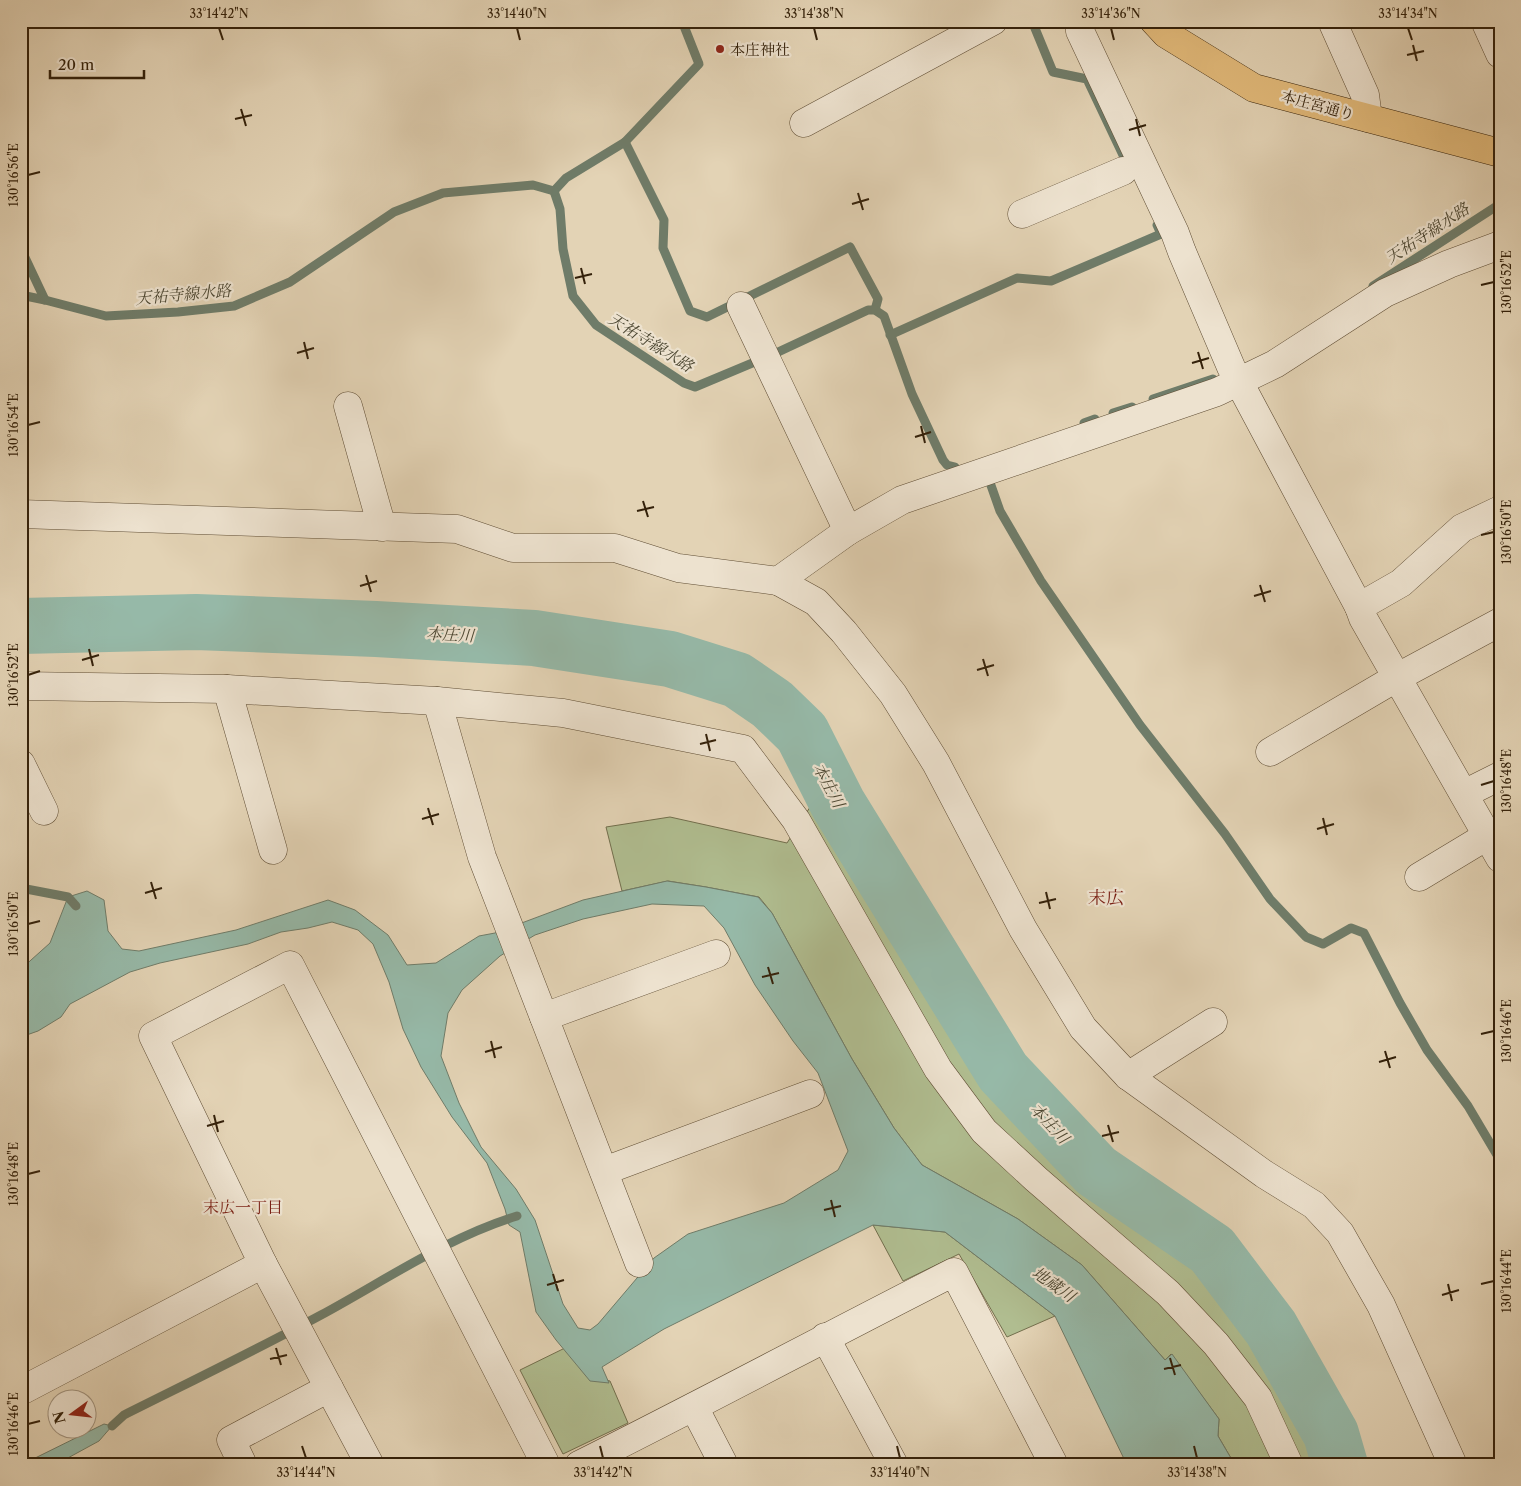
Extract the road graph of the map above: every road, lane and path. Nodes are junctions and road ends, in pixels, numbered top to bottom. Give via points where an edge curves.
1 (993, 21) edge
2 (1079, 21) edge
3 (1154, 21) edge
4 (1332, 21) edge
5 (1485, 21) edge
6 (1500, 54) edge
7 (1368, 118) junction
8 (804, 123) dead end
9 (1500, 153) edge
10 (1123, 171) dead end
11 (1022, 214) dead end
12 (1500, 245) edge
13 (741, 306) dead end
14 (1240, 382) junction
15 (348, 406) dead end
16 (1500, 510) edge
17 (21, 514) edge
18 (382, 526) junction
19 (848, 531) junction
20 (778, 581) junction
21 (1359, 607) junction
22 (1500, 622) edge
23 (1396, 678) junction
24 (21, 686) edge
25 (227, 689) junction
26 (437, 701) junction
27 (1270, 752) dead end
28 (21, 764) edge
29 (1500, 776) edge
30 (1464, 794) junction
31 (44, 810) dead end
32 (1494, 847) edge
33 (273, 850) dead end
34 (1419, 877) dead end
35 (716, 954) dead end
36 (544, 1017) junction
37 (1213, 1022) dead end
38 (1128, 1076) junction
39 (810, 1094) dead end
40 (604, 1171) junction
41 (639, 1263) dead end
42 (263, 1264) junction
43 (825, 1337) junction
44 (329, 1388) junction
45 (21, 1391) edge
46 (694, 1407) junction
47 (243, 1465) edge
48 (370, 1465) edge
49 (546, 1465) edge
50 (579, 1465) edge
51 (724, 1465) edge
52 (894, 1465) edge
53 (1054, 1465) edge
54 (1290, 1465) edge
55 (1453, 1465) edge

1 - 8 street
2 - 14 street via 1080,31 1175,233
3 - 7 main road, 本庄宮通り via 1166,34 1254,88
4 - 7 street via 1365,95
5 - 6 street
7 - 9 main road, 本庄宮通り
10 - 11 street
12 - 14 street via 1384,293 1306,345
13 - 19 street
14 - 19 street via 902,500
14 - 21 street
15 - 18 street
16 - 21 street via 1462,528 1401,583
17 - 18 street
18 - 20 street via 457,529 513,548 615,548 678,568
19 - 20 street
20 - 38 street via 816,602 893,694 936,762 1023,929 1083,1028
21 - 23 street
22 - 23 street
23 - 27 street
23 - 30 street
24 - 25 street
25 - 26 street
25 - 33 street
26 - 36 street via 482,857
26 - 54 street via 563,713 743,749 796,820 938,1069 984,1130 1168,1293 1216,1344 1258,1398
28 - 31 street
29 - 30 street
30 - 32 street
32 - 34 street
35 - 36 street
36 - 40 street
37 - 38 street
38 - 55 street via 1264,1174 1314,1205 1340,1233 1382,1306
39 - 40 street
40 - 41 street
42 - 44 street
42 - 45 street
42 - 49 street via 153,1036 290,965
43 - 46 street
43 - 52 street
43 - 53 street via 954,1272
44 - 47 street via 231,1440
44 - 48 street
46 - 50 street
46 - 51 street

